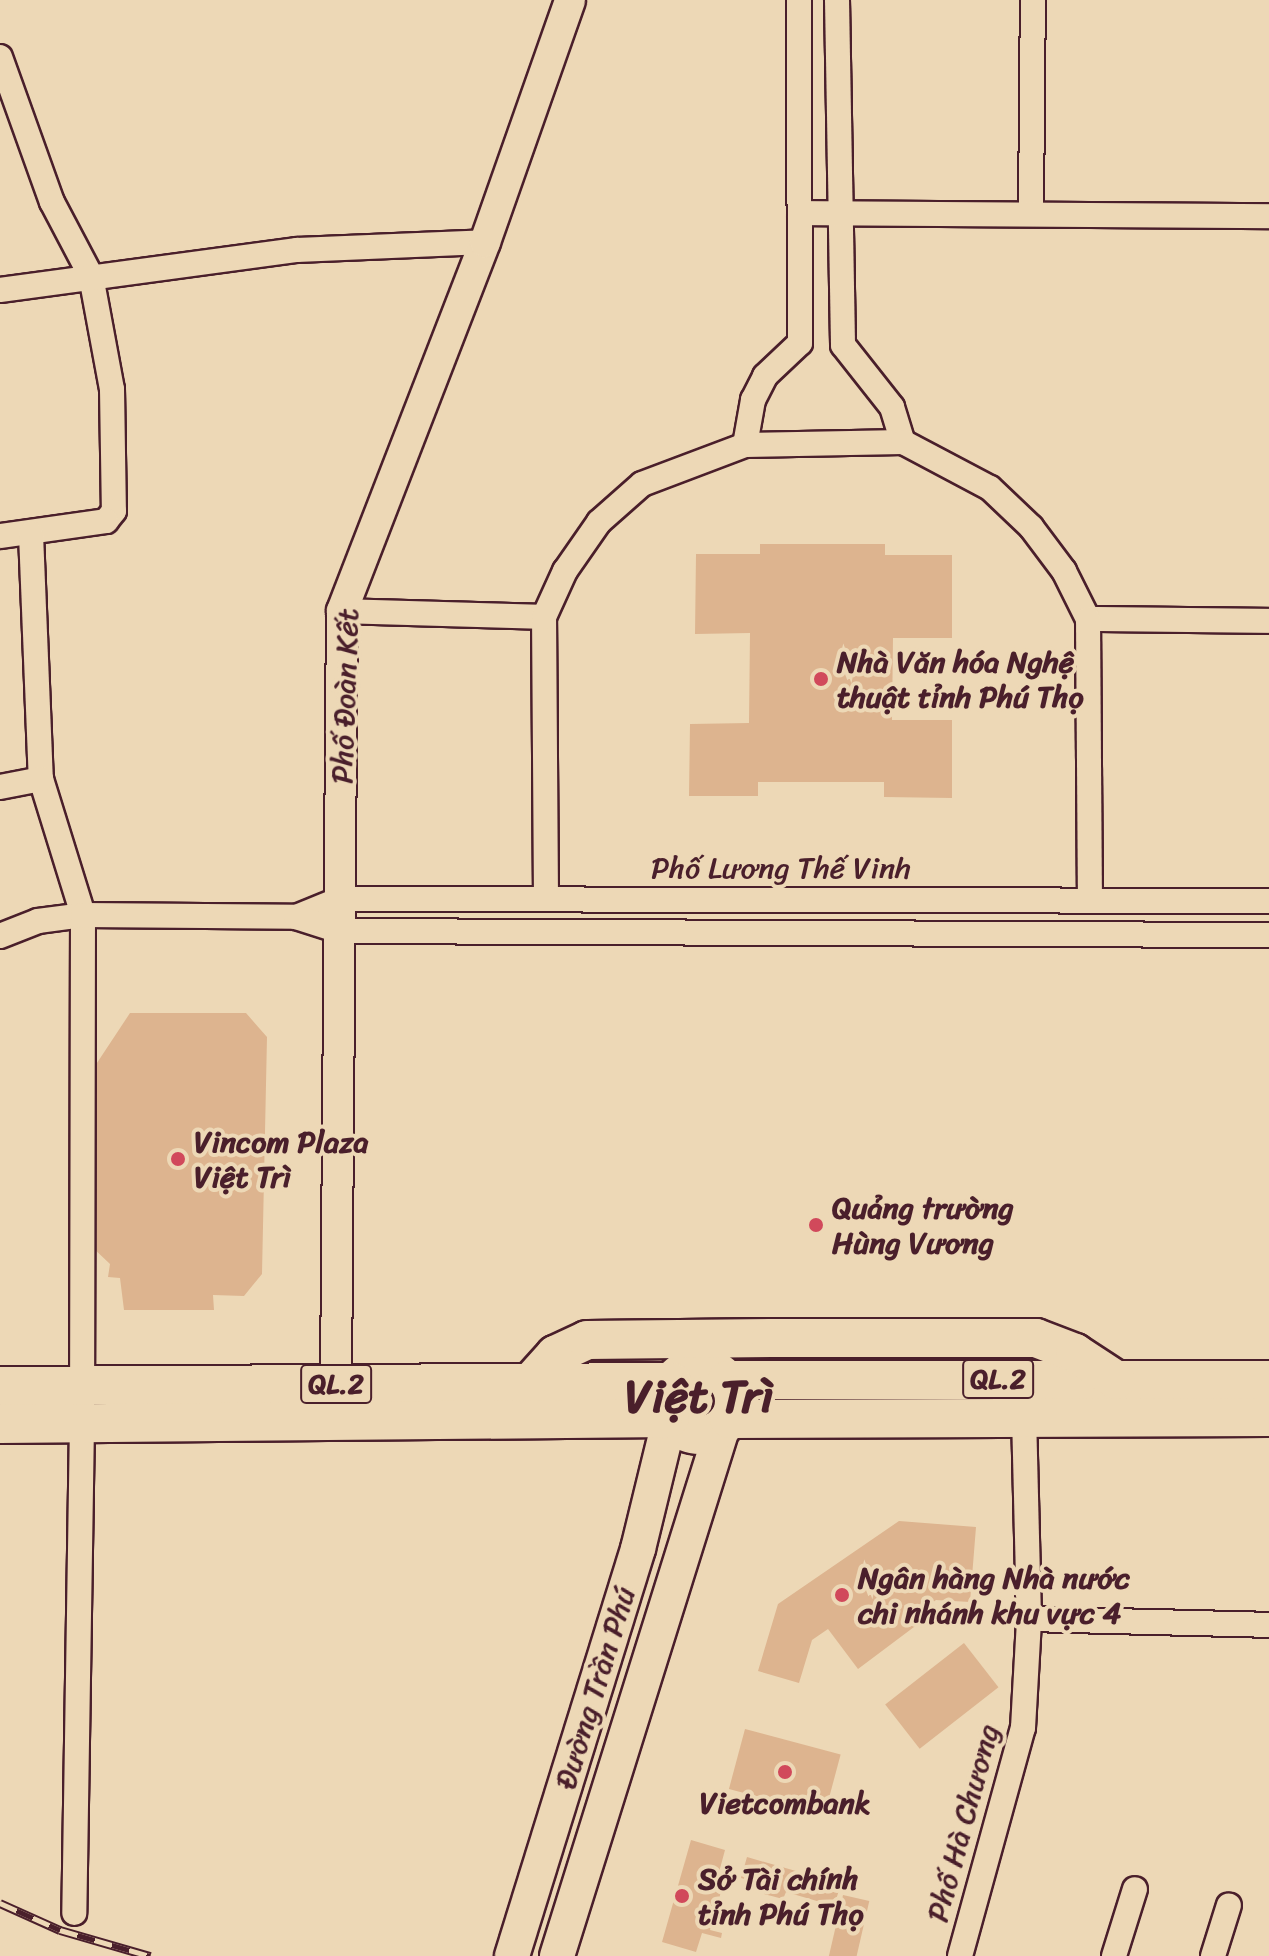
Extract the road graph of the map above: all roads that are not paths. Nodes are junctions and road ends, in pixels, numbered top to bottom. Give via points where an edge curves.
1 (570, 0) edge
2 (799, 0) edge
3 (837, 0) edge
4 (1033, 0) edge
5 (0, 57) edge
6 (1031, 212) junction
7 (800, 213) junction
8 (838, 213) junction
9 (1269, 216) edge
10 (485, 242) junction
11 (91, 276) junction
12 (0, 290) edge
13 (800, 343) junction
14 (843, 345) junction
15 (903, 442) junction
16 (745, 445) junction
17 (31, 534) junction
18 (0, 536) edge
19 (342, 611) junction
20 (544, 617) junction
21 (1088, 619) junction
22 (1269, 621) edge
23 (41, 779) junction
24 (0, 787) edge
25 (340, 899) junction
26 (546, 899) junction
27 (819, 900) junction
28 (1090, 900) junction
29 (1269, 901) edge
30 (83, 915) junction
31 (296, 917) junction
32 (340, 931) junction
33 (819, 933) junction
34 (1269, 935) edge
35 (0, 936) edge
36 (727, 1380) junction
37 (1116, 1380) junction
38 (1269, 1380) edge
39 (530, 1383) junction
40 (336, 1384) junction
41 (83, 1385) junction
42 (0, 1386) edge
43 (671, 1400) junction
44 (1269, 1417) edge
45 (1024, 1418) junction
46 (726, 1422) junction
47 (82, 1423) junction
48 (0, 1424) edge
49 (1029, 1619) junction
50 (1269, 1625) edge
51 (1135, 1889) dead end
52 (1229, 1905) dead end
53 (74, 1913) dead end
54 (563, 1955) edge
55 (512, 1956) edge
56 (960, 1956) edge
57 (1114, 1956) edge
58 (1213, 1956) edge

1 - 10 street, Phố Đoàn Kết
2 - 7 street
3 - 8 street
4 - 6 street
5 - 11 street via 52,202
6 - 8 street
6 - 9 street
7 - 8 street
7 - 13 street
8 - 14 street
10 - 11 street via 297,250
10 - 19 street, Phố Đoàn Kết
11 - 12 street
11 - 17 street via 112,389 114,511 106,521
13 - 14 street
13 - 16 street via 765,376 753,400
14 - 15 street via 892,407
15 - 16 street
15 - 21 street via 990,488 1031,527 1064,571
16 - 20 street via 642,484 599,522 565,571
17 - 18 street
17 - 23 street
19 - 20 street
19 - 25 street, Phố Đoàn Kết
20 - 26 street
21 - 22 street
21 - 28 street
23 - 24 street
23 - 30 street
25 - 26 street, Phố Lương Thế Vinh
25 - 31 street, Phố Lương Thế Vinh
25 - 32 street, Phố Đoàn Kết
26 - 27 street, Phố Lương Thế Vinh
27 - 28 street, Phố Lương Thế Vinh
27 - 33 street
28 - 29 street, Phố Lương Thế Vinh
30 - 31 street, Phố Lương Thế Vinh
30 - 35 street, Phố Lương Thế Vinh via 38,921
30 - 41 street
31 - 32 street, Phố Lương Thế Vinh
32 - 33 street, Phố Lương Thế Vinh
32 - 40 street, Phố Đoàn Kết
33 - 34 street, Phố Lương Thế Vinh
36 - 37 main road, QL.2
36 - 43 main road, QL.2 via 699,1367
36 - 46 main road via 734,1399
37 - 38 main road, QL.2
37 - 39 main road via 1075,1353 1036,1338 756,1338 587,1340 555,1355
39 - 40 main road, QL.2
39 - 43 main road, QL.2
40 - 41 main road, QL.2
41 - 42 main road, QL.2
41 - 47 street
43 - 46 main road, QL.2 via 695,1435
43 - 47 main road, QL.2
43 - 55 main road, Đường Trần Phú via 638,1549
44 - 45 main road, QL.2
45 - 46 main road, QL.2
45 - 49 street, Phố Hà Chương
46 - 54 main road, Đường Trần Phú
47 - 48 main road, QL.2
47 - 53 street
49 - 50 street
49 - 56 street, Phố Hà Chương via 1016,1765
51 - 57 street
52 - 58 street

